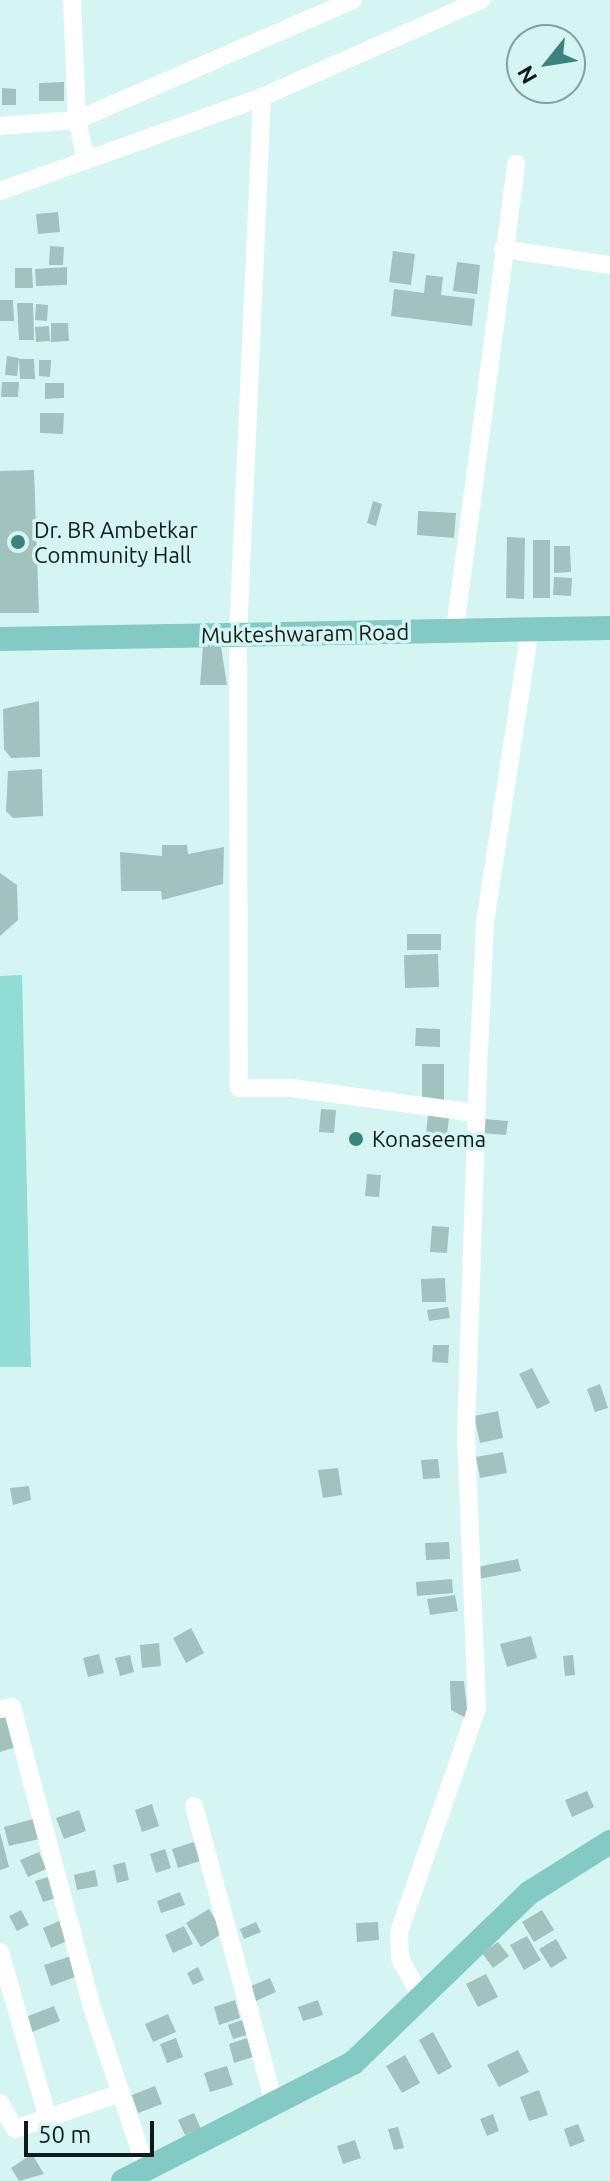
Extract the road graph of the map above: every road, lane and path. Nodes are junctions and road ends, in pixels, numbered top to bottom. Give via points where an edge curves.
1 (72, 0) edge
2 (481, 0) edge
3 (348, 1) edge
4 (262, 97) junction
5 (77, 120) junction
6 (0, 126) edge
7 (86, 160) junction
8 (516, 164) dead end
9 (0, 191) edge
10 (503, 249) junction
11 (610, 265) edge
12 (610, 628) edge
13 (455, 629) junction
14 (530, 630) junction
15 (238, 635) junction
16 (0, 639) edge
17 (476, 1113) junction
18 (0, 1709) edge
19 (194, 1806) dead end
20 (610, 1842) edge
21 (0, 1952) edge
22 (421, 1996) junction
23 (121, 2093) junction
24 (0, 2103) edge
25 (275, 2106) junction
26 (48, 2118) junction
27 (146, 2168) junction
28 (123, 2181) edge

1 - 5 street
2 - 4 street
3 - 5 street
4 - 7 street
4 - 15 street
5 - 6 street
5 - 7 street
7 - 9 street
8 - 10 street
10 - 11 street
10 - 13 street
12 - 14 main road, Mukteshwaram Road
13 - 14 main road, Mukteshwaram Road
13 - 15 main road, Mukteshwaram Road
14 - 17 street via 485,923
15 - 16 main road, Mukteshwaram Road
15 - 17 street via 239,1088
17 - 22 street via 466,1433 477,1708 399,1932 400,1959
18 - 23 street via 12,1707
19 - 25 street
20 - 22 main road via 529,1893
21 - 26 street
22 - 25 main road via 353,2063
23 - 26 street
23 - 27 street
24 - 26 street via 15,2129
25 - 27 main road
27 - 28 main road

